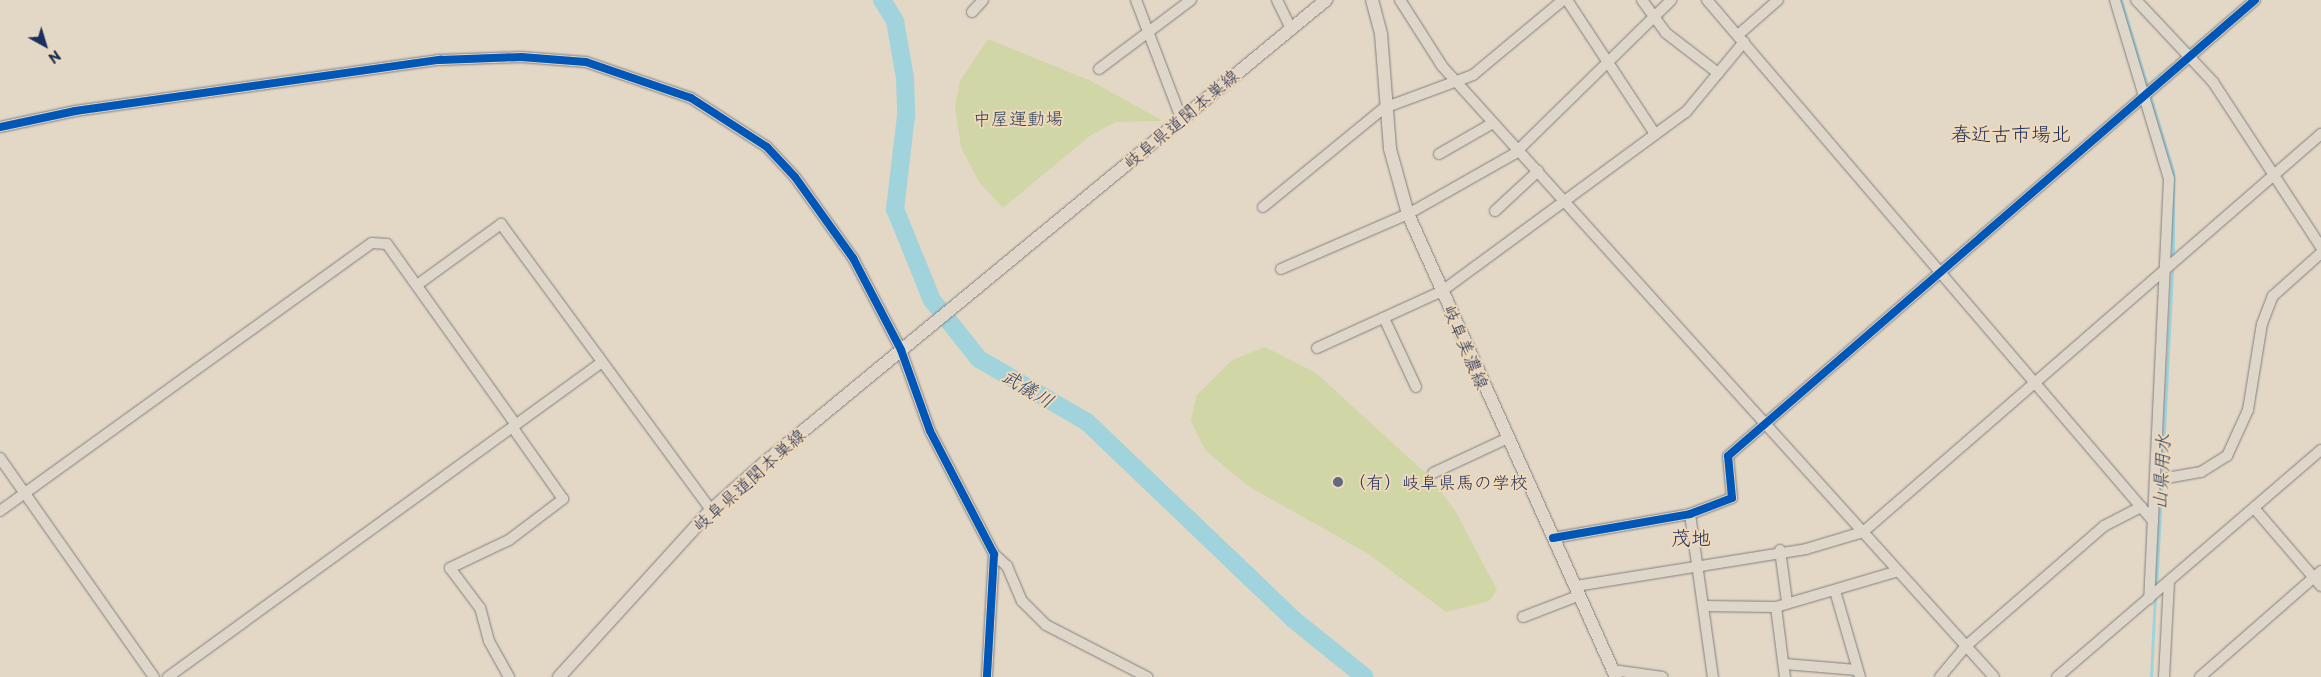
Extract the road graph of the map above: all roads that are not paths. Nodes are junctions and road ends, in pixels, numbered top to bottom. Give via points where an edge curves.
1 (983, 0) edge
2 (1136, 0) edge
3 (1191, 0) edge
4 (1277, 0) edge
5 (1326, 0) edge
6 (1373, 0) edge
7 (1400, 0) edge
8 (1564, 0) edge
9 (1642, 0) edge
10 (1671, 0) edge
11 (1707, 0) edge
12 (1778, 0) edge
13 (2115, 0) edge
14 (2136, 0) edge
15 (2255, 0) edge
16 (972, 12) dead end
17 (1655, 18) junction
18 (1291, 29) junction
19 (1146, 31) junction
20 (1741, 39) junction
21 (2190, 56) junction
22 (1611, 62) junction
23 (1099, 69) dead end
24 (1718, 73) junction
25 (1457, 83) junction
26 (2145, 96) junction
27 (1384, 108) junction
28 (1181, 118) junction
29 (1493, 122) junction
30 (0, 127) edge
31 (1655, 134) junction
32 (2321, 134) edge
33 (1519, 150) junction
34 (1439, 154) dead end
35 (1538, 171) junction
36 (2275, 175) junction
37 (1564, 201) junction
38 (1263, 207) dead end
39 (1495, 210) dead end
40 (1408, 214) junction
41 (2321, 247) edge
42 (2321, 253) edge
43 (2165, 268) junction
44 (1282, 269) dead end
45 (1941, 272) junction
46 (417, 285) junction
47 (1442, 291) junction
48 (1384, 318) junction
49 (906, 345) junction
50 (1317, 348) dead end
51 (602, 362) junction
52 (2034, 383) junction
53 (1416, 387) dead end
54 (515, 426) junction
55 (1766, 426) junction
56 (1506, 439) junction
57 (2321, 450) edge
58 (0, 458) edge
59 (1433, 473) dead end
60 (2156, 480) junction
61 (25, 493) junction
62 (2141, 507) junction
63 (2254, 508) junction
64 (711, 510) junction
65 (0, 511) edge
66 (1690, 514) junction
67 (2153, 521) junction
68 (1863, 532) junction
69 (1553, 538) junction
70 (1780, 550) junction
71 (994, 554) junction
72 (1698, 565) junction
73 (1898, 571) junction
74 (2317, 575) edge
75 (2165, 586) junction
76 (2321, 586) edge
77 (1578, 590) junction
78 (1835, 591) junction
79 (2151, 597) junction
80 (1787, 602) junction
81 (1703, 606) junction
82 (1776, 607) junction
83 (1523, 617) dead end
84 (1966, 646) junction
85 (1785, 664) junction
86 (1615, 674) edge
87 (1858, 674) edge
88 (154, 677) edge
89 (168, 677) edge
90 (509, 677) edge
91 (559, 677) edge
92 (987, 677) edge
93 (1147, 677) edge
94 (1663, 677) edge
95 (1713, 677) edge
96 (1785, 677) edge
97 (1940, 677) edge
98 (1994, 677) edge
99 (2057, 677) edge
100 (2164, 677) edge
101 (2200, 677) edge

1 - 16 street
2 - 19 street
3 - 19 street
4 - 18 street
5 - 18 main road, 岐阜県道関本巣線
6 - 27 main road, 岐阜美濃線 via 1381,34
7 - 25 street
8 - 22 street
8 - 25 street
9 - 17 street
10 - 17 street
11 - 20 street
12 - 20 street
13 - 26 street
14 - 21 street
15 - 21 street
17 - 22 street
17 - 24 street via 1666,33
18 - 28 main road, 岐阜県道関本巣線
19 - 23 street
19 - 28 street
20 - 24 street
20 - 45 street
21 - 26 street
21 - 36 street via 2213,82
22 - 31 street
22 - 33 street
24 - 31 street via 1686,112
25 - 27 street
25 - 29 street
26 - 43 street via 2169,179
26 - 45 street
27 - 38 street
27 - 40 main road, 岐阜美濃線
28 - 49 main road, 岐阜県道関本巣線
29 - 33 street
29 - 34 street
30 - 49 street via 75,111 440,60 521,57 586,62 691,98 766,147 795,177 853,258
31 - 37 street
32 - 36 street
33 - 35 street
33 - 40 street
35 - 37 street
35 - 39 street
36 - 41 street
36 - 43 street
37 - 47 street
37 - 55 street
40 - 44 street
40 - 47 main road, 岐阜美濃線
42 - 60 street via 2273,296 2262,324 2248,410 2228,456 2201,472
43 - 52 street
43 - 60 street
45 - 52 street
45 - 55 street
46 - 51 street via 502,224
46 - 54 street
46 - 61 street via 387,244 372,243
47 - 48 street
47 - 56 main road, 岐阜美濃線
48 - 50 street
48 - 53 street
49 - 64 main road, 岐阜県道関本巣線
49 - 71 street via 930,431
51 - 54 street
51 - 64 street
52 - 62 street
52 - 68 street
54 - 89 street
54 - 90 street via 564,499 509,540 450,568 480,608 489,641
55 - 66 street via 1728,456 1732,498
55 - 68 street
56 - 59 street
56 - 69 main road, 岐阜美濃線
57 - 63 street
58 - 61 street
60 - 67 street
61 - 65 street
61 - 88 street
62 - 67 street
62 - 84 street via 2104,526
63 - 74 street
63 - 75 street
64 - 91 main road, 岐阜県道関本巣線
66 - 69 street
66 - 72 street
67 - 79 street
68 - 70 street via 1806,549
68 - 73 street
69 - 77 main road, 岐阜美濃線
70 - 72 street
70 - 80 street
71 - 92 street
71 - 93 street via 1007,566 1022,602 1046,626
72 - 77 street
72 - 81 street
73 - 78 street
73 - 84 street
74 - 76 street
74 - 101 street
75 - 79 street
75 - 100 street
77 - 83 street
77 - 86 main road, 岐阜美濃線
78 - 80 street
78 - 87 street
79 - 99 street
80 - 82 street
81 - 82 street
81 - 95 street
82 - 85 street
84 - 97 street
84 - 98 street
85 - 87 street
85 - 96 street
86 - 94 street

